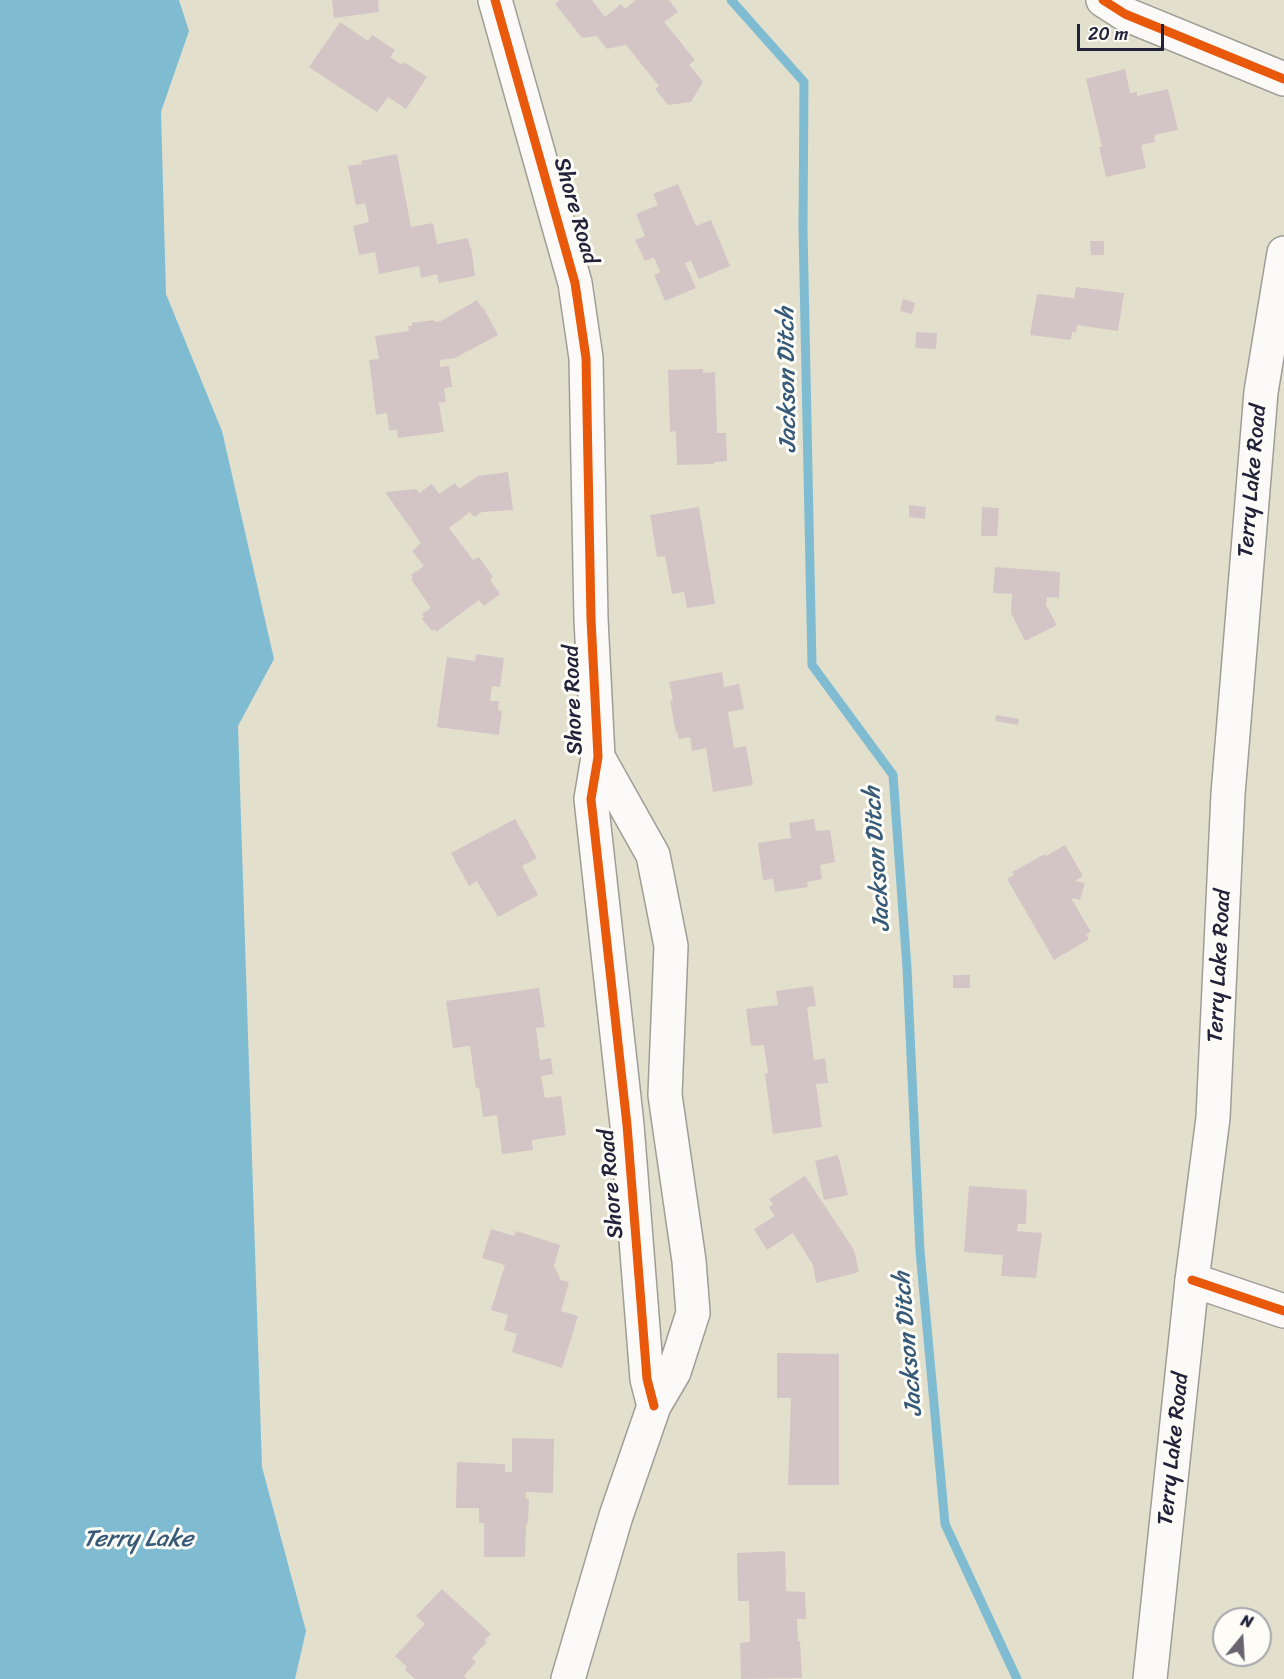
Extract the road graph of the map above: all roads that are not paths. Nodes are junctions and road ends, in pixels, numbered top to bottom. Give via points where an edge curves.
1 (495, 0) edge
2 (1103, 0) edge
3 (1284, 79) edge
4 (1284, 253) edge
5 (598, 757) junction
6 (1192, 1280) junction
7 (1284, 1311) edge
8 (654, 1406) junction
9 (568, 1679) edge
10 (1150, 1679) edge

1 - 5 street, Shore Road via 575,283 586,358
2 - 3 street via 1125,14
4 - 6 street, Terry Lake Road via 1261,392 1228,794 1213,1118
5 - 8 street, Shore Road via 591,799 627,1125 647,1379
5 - 8 street, Shore Road via 653,855 671,946 665,1095 693,1313 674,1372
6 - 7 street
6 - 10 street, Terry Lake Road
8 - 9 street, Shore Road via 616,1516

